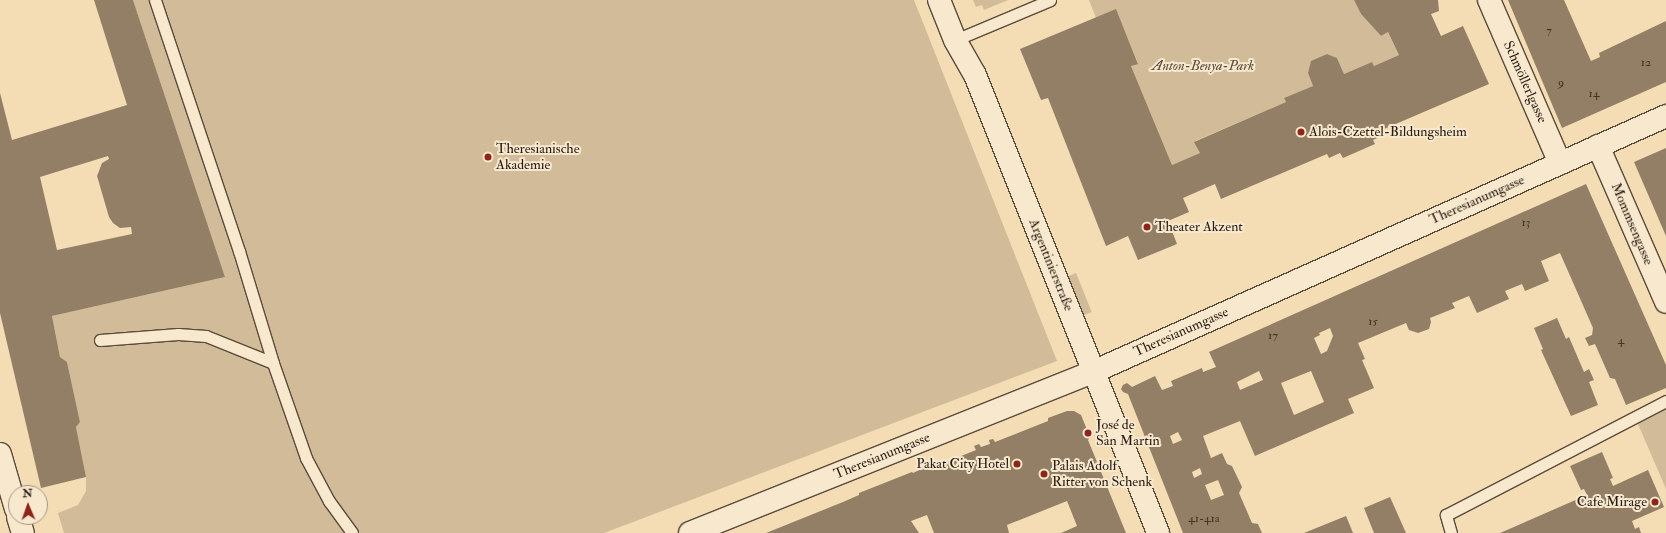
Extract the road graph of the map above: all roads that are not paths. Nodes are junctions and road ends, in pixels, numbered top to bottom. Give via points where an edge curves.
1 (155, 0) edge
2 (938, 0) edge
3 (1050, 0) edge
4 (1489, 0) edge
5 (955, 40) junction
6 (1666, 116) edge
7 (1598, 146) junction
8 (1560, 163) junction
9 (1666, 302) edge
10 (100, 340) dead end
11 (273, 363) junction
12 (1093, 372) junction
13 (1666, 401) edge
14 (0, 454) edge
15 (9, 485) edge
16 (352, 533) edge
17 (690, 533) edge
18 (1158, 533) edge
19 (1451, 533) edge

1 - 11 lane via 239,250
2 - 5 street, Argentinierstraße
3 - 5 lane
4 - 8 street, Schmöllerlgasse
5 - 12 street, Argentinierstraße via 975,75
6 - 7 street, Theresianumgasse
7 - 8 street, Theresianumgasse
7 - 9 street, Mommsengasse
8 - 12 street, Theresianumgasse
10 - 11 lane via 178,334 206,336
11 - 16 lane via 306,458 330,501
12 - 17 street, Theresianumgasse
12 - 18 street, Argentinierstraße
13 - 19 lane via 1446,515
14 - 15 street

